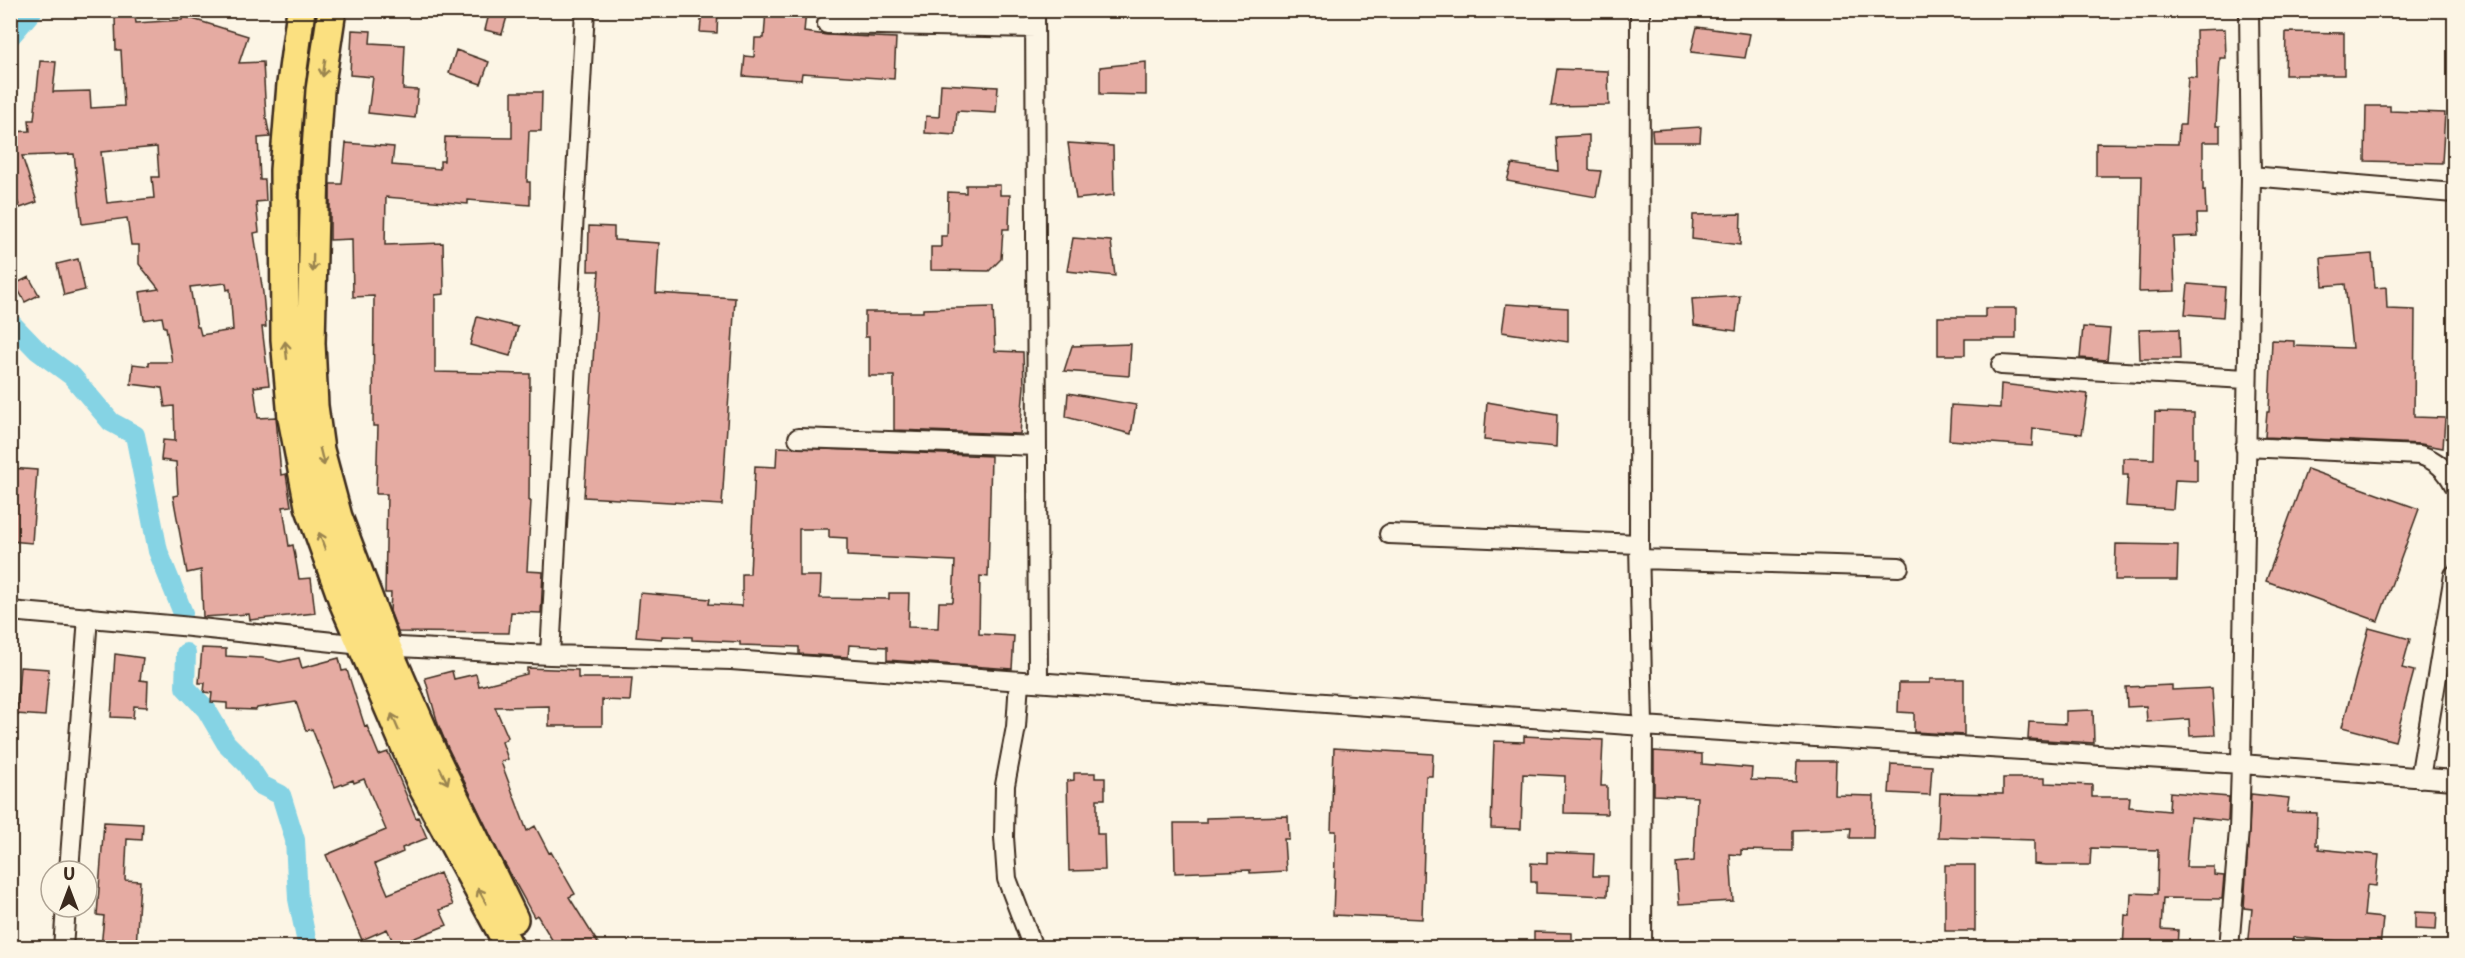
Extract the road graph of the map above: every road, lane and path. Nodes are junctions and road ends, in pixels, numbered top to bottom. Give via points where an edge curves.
1 (301, 10) edge
2 (332, 10) edge
3 (585, 10) edge
4 (1640, 10) edge
5 (2249, 10) edge
6 (1035, 20) edge
7 (827, 24) dead end
8 (2251, 176) junction
9 (2454, 193) edge
10 (2001, 365) dead end
11 (2246, 379) junction
12 (798, 438) dead end
13 (1037, 446) junction
14 (2245, 447) junction
15 (2454, 485) edge
16 (1389, 534) dead end
17 (1640, 552) junction
18 (1899, 567) dead end
19 (2454, 575) edge
20 (10, 611) edge
21 (88, 617) junction
22 (374, 646) junction
23 (550, 655) junction
24 (1019, 681) junction
25 (1038, 682) junction
26 (1643, 726) junction
27 (2241, 764) junction
28 (2420, 778) junction
29 (2454, 780) edge
30 (70, 859) edge
31 (65, 919) edge
32 (1032, 945) dead end
33 (63, 948) edge
34 (510, 948) edge
35 (528, 948) edge
36 (1642, 948) edge
37 (2229, 948) edge

22 -> 1 highway via 309,506 292,418 285,339 284,170
2 -> 22 highway via 320,90 315,165 314,406 320,450
3 - 23 street
4 - 17 street
5 - 8 street
6 - 7 street
6 - 13 street
8 - 9 street
8 - 11 street
10 - 11 street
11 - 14 street
12 - 13 street
13 - 25 street
14 - 15 street via 2420,455 2439,465
14 - 27 street
16 - 17 street
17 - 18 street
17 - 26 street
19 - 28 street
20 - 21 street
21 - 22 street
21 - 30 street
22 - 23 street
34 -> 22 highway via 423,788
22 -> 35 highway via 434,755
23 - 24 street via 731,660
24 - 25 street
24 - 32 street via 1016,727 1005,785 1004,837 1007,879
25 - 26 street
26 - 27 street
26 - 36 street
27 - 28 street
27 - 37 street
28 - 29 street
31 - 33 street

